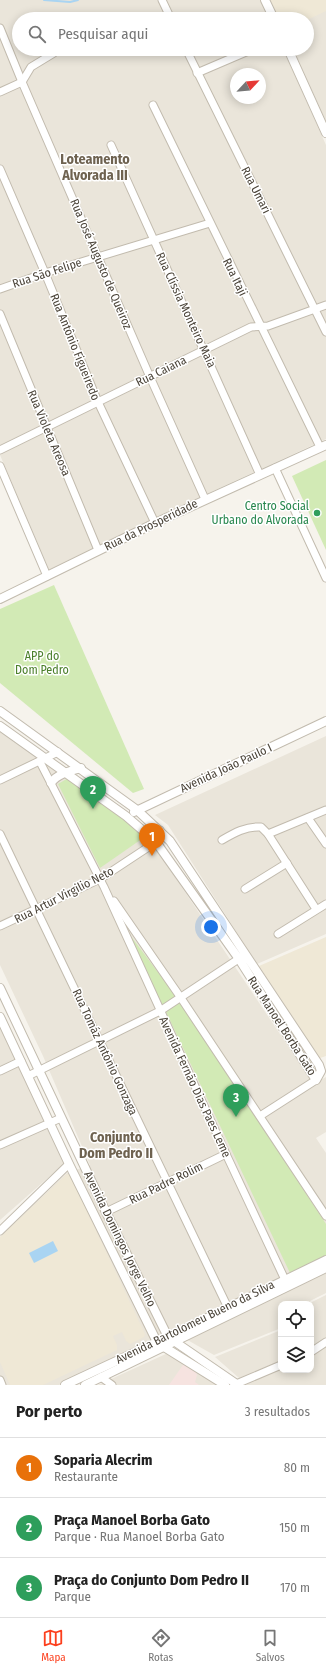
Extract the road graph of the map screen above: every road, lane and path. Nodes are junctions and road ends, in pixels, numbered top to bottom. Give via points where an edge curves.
1 (162, 0) edge
2 (265, 0) edge
3 (168, 12) edge
4 (271, 12) edge
5 (0, 28) edge
6 (49, 56) edge
7 (189, 56) edge
8 (237, 56) edge
9 (291, 56) edge
10 (197, 73) junction
11 (22, 82) junction
12 (0, 92) edge
13 (153, 105) dead end
14 (326, 133) edge
15 (111, 145) dead end
16 (0, 169) edge
17 (210, 223) junction
18 (154, 241) junction
19 (98, 257) junction
20 (45, 273) junction
21 (0, 289) edge
22 (326, 305) edge
23 (315, 309) junction
24 (0, 314) edge
25 (260, 327) junction
26 (326, 332) edge
27 (205, 350) junction
28 (150, 377) junction
29 (98, 402) junction
30 (46, 428) junction
31 (323, 446) edge
32 (0, 450) edge
33 (0, 466) edge
34 (275, 468) junction
35 (260, 475) junction
36 (205, 499) junction
37 (155, 523) junction
38 (98, 550) junction
39 (47, 576) junction
40 (326, 578) edge
41 (0, 599) edge
42 (0, 711) edge
43 (326, 721) edge
44 (0, 726) edge
45 (58, 752) junction
46 (43, 760) junction
47 (81, 768) junction
48 (65, 773) junction
49 (0, 780) edge
50 (51, 783) junction
51 (137, 810) junction
52 (326, 810) edge
53 (126, 816) junction
54 (308, 818) junction
55 (160, 830) junction
56 (0, 834) edge
57 (268, 834) junction
58 (222, 840) dead end
59 (156, 842) junction
60 (326, 844) edge
61 (287, 863) junction
62 (100, 879) junction
63 (104, 887) junction
64 (245, 889) dead end
65 (326, 904) edge
66 (316, 909) junction
67 (37, 910) junction
68 (0, 926) edge
69 (278, 934) dead end
70 (246, 954) junction
71 (239, 959) junction
72 (0, 988) edge
73 (181, 998) junction
74 (160, 1011) junction
75 (0, 1017) edge
76 (99, 1041) junction
77 (20, 1061) junction
78 (39, 1070) junction
79 (0, 1071) edge
80 (28, 1076) junction
81 (316, 1080) junction
82 (260, 1116) junction
83 (61, 1118) junction
84 (50, 1123) junction
85 (0, 1145) edge
86 (226, 1154) junction
87 (69, 1164) junction
88 (167, 1182) junction
89 (106, 1212) junction
90 (326, 1216) edge
91 (0, 1230) edge
92 (326, 1260) edge
93 (326, 1268) edge
94 (287, 1282) junction
95 (229, 1311) junction
96 (171, 1339) junction
97 (326, 1342) edge
98 (161, 1344) junction
99 (314, 1350) edge
100 (278, 1366) edge
101 (101, 1377) junction
102 (0, 1380) edge
103 (77, 1382) edge
104 (236, 1384) edge
105 (2, 1385) edge
106 (65, 1385) edge
107 (86, 1385) edge
108 (112, 1385) edge
109 (225, 1385) edge

1 - 3 street
2 - 4 street
5 - 11 street, Rua José Augusto de Queiroz
6 - 11 street via 32,67
7 - 10 street, Rua Umari
8 - 10 street
9 - 14 street
10 - 23 street, Rua Umari
11 - 12 street
11 - 19 street, Rua José Augusto de Queiroz
13 - 17 street, Rua Itaji
15 - 18 street, Rua Clíssia Monteiro Maia
16 - 20 street, Rua Antônio Figueiredo
17 - 18 street, Rua São Felipe
17 - 25 street, Rua Itaji
18 - 19 street, Rua São Felipe
18 - 27 street, Rua Clíssia Monteiro Maia
19 - 20 street, Rua São Felipe
19 - 28 street, Rua José Augusto de Queiroz
20 - 21 street, Rua São Felipe
20 - 29 street, Rua Antônio Figueiredo
22 - 23 street, Rua Caiana
23 - 25 street, Rua Caiana
23 - 26 street, Rua Umari
24 - 30 street, Rua Violeta Areosa
25 - 27 street, Rua Caiana via 251,327
25 - 31 street, Rua Itaji
27 - 28 street, Rua Caiana
27 - 35 street, Rua Clíssia Monteiro Maia
28 - 29 street, Rua Caiana
28 - 36 street, Rua José Augusto de Queiroz
29 - 30 street, Rua Caiana
29 - 37 street, Rua Antônio Figueiredo
30 - 32 street, Rua Caiana
30 - 38 street, Rua Violeta Areosa
31 - 34 street, Rua da Prosperidade
33 - 39 street
34 - 35 street, Rua da Prosperidade
34 - 40 street
35 - 36 street, Rua da Prosperidade
36 - 37 street, Rua da Prosperidade
37 - 38 street, Rua da Prosperidade
38 - 39 street, Rua da Prosperidade
39 - 41 street, Rua da Prosperidade
42 - 45 street, Rua Manoel Borba Gato
43 - 51 street, Avenida João Paulo I
44 - 46 street, Rua Manoel Borba Gato
45 - 46 street
45 - 47 street, Rua Manoel Borba Gato
46 - 48 street, Rua Manoel Borba Gato
46 - 49 street
46 - 50 street, Avenida Fernão Dias Paes Leme
47 - 48 street
47 - 51 street, Rua Manoel Borba Gato
48 - 50 street
48 - 53 street, Rua Manoel Borba Gato
50 - 62 street, Avenida Fernão Dias Paes Leme
51 - 53 street, Avenida João Paulo I
51 - 55 street, Rua Manoel Borba Gato
52 - 54 street
53 - 59 street, Rua Manoel Borba Gato
54 - 57 street
54 - 60 street
55 - 59 street
55 - 70 street, Rua Manoel Borba Gato
56 - 67 street, Rua Tomáz Antônio Gonzaga
57 - 58 street via 261,827 254,826
57 - 61 street
59 - 62 street, Rua Artur Virgilio Neto
59 - 71 street, Rua Manoel Borba Gato
61 - 64 street
61 - 66 street
62 - 63 street, Avenida Fernão Dias Paes Leme
62 - 67 street, Rua Artur Virgilio Neto
63 - 73 street, Avenida Fernão Dias Paes Leme
63 - 74 street, Avenida Fernão Dias Paes Leme
65 - 66 street
66 - 69 street
67 - 68 street, Rua Artur Virgilio Neto
67 - 76 street, Rua Tomáz Antônio Gonzaga
70 - 71 street
70 - 81 street, Rua Manoel Borba Gato via 319,1065 321,1071
71 - 73 street
71 - 81 street, Rua Manoel Borba Gato
72 - 78 street, Avenida Domingos Jorge Velho
73 - 74 street
73 - 82 street, Avenida Fernão Dias Paes Leme
74 - 76 street
74 - 86 street, Avenida Fernão Dias Paes Leme
75 - 77 street, Avenida Domingos Jorge Velho
76 - 78 street
76 - 88 street, Rua Tomáz Antônio Gonzaga
77 - 79 street
77 - 80 street, Avenida Domingos Jorge Velho
78 - 80 street
78 - 83 street, Avenida Domingos Jorge Velho
80 - 84 street, Avenida Domingos Jorge Velho
81 - 82 street
82 - 90 street, Avenida Fernão Dias Paes Leme
83 - 84 street
83 - 89 street, Avenida Domingos Jorge Velho
84 - 85 street
84 - 87 street, Avenida Domingos Jorge Velho
86 - 88 street, Rua Padre Rolim
86 - 94 street, Avenida Fernão Dias Paes Leme
87 - 91 street
87 - 98 street, Avenida Domingos Jorge Velho
88 - 89 street, Rua Padre Rolim
88 - 95 street, Rua Tomáz Antônio Gonzaga
89 - 96 street, Avenida Domingos Jorge Velho
92 - 94 street, Avenida Bartolomeu Bueno da Silva
93 - 94 street, Avenida Bartolomeu Bueno da Silva
94 - 95 street, Avenida Bartolomeu Bueno da Silva
95 - 96 street, Avenida Bartolomeu Bueno da Silva
96 - 98 street, Avenida Bartolomeu Bueno da Silva
96 - 104 street
97 - 99 street
98 - 101 street, Avenida Bartolomeu Bueno da Silva
98 - 103 street, Avenida Bartolomeu Bueno da Silva
98 - 109 street
100 - 104 street
101 - 107 street, Avenida Bartolomeu Bueno da Silva
101 - 108 street
102 - 105 street
103 - 106 street, Avenida Bartolomeu Bueno da Silva

